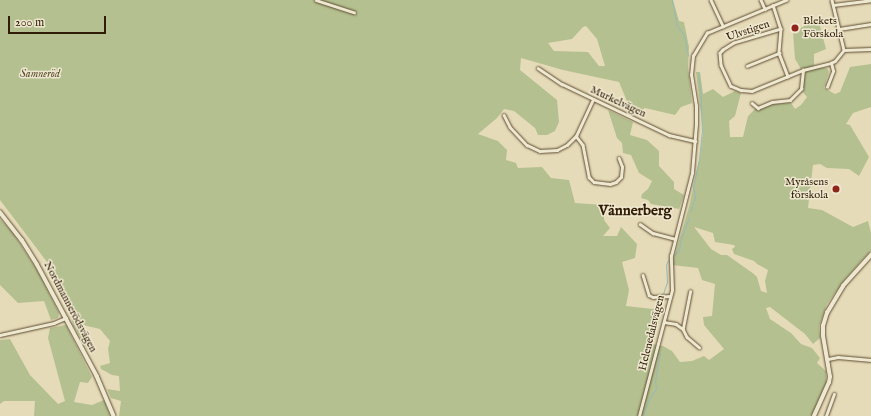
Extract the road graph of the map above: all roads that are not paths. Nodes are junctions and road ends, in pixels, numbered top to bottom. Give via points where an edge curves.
1 (316, 0) edge
2 (711, 0) edge
3 (761, 0) edge
4 (786, 0) edge
5 (832, 0) edge
6 (871, 0) edge
7 (773, 5) junction
8 (833, 5) junction
9 (765, 9) junction
10 (354, 12) dead end
11 (871, 24) edge
12 (723, 26) junction
13 (781, 29) junction
14 (839, 29) junction
15 (871, 49) edge
16 (844, 50) junction
17 (779, 53) junction
18 (831, 63) junction
19 (747, 66) dead end
20 (538, 68) dead end
21 (803, 70) junction
22 (788, 76) junction
23 (827, 87) dead end
24 (593, 100) junction
25 (752, 103) dead end
26 (504, 116) dead end
27 (576, 136) junction
28 (695, 141) junction
29 (619, 159) dead end
30 (0, 212) edge
31 (640, 224) dead end
32 (675, 239) junction
33 (871, 255) edge
34 (643, 274) dead end
35 (690, 292) dead end
36 (670, 296) junction
37 (66, 318) junction
38 (664, 322) junction
39 (683, 329) junction
40 (0, 335) edge
41 (699, 347) dead end
42 (828, 359) junction
43 (871, 360) edge
44 (834, 394) dead end
45 (114, 416) edge
46 (639, 416) edge
47 (814, 416) edge
48 (826, 416) edge

1 - 10 street
2 - 12 street
3 - 9 street
4 - 7 street, Helenedalsvägen
5 - 8 street
6 - 8 street
7 - 9 street, Helenedalsvägen
7 - 13 street, Ulvstigen
8 - 14 street
9 - 12 street, Helenedalsvägen
11 - 14 street
12 - 28 street, Helenedalsvägen via 704,36 692,61 690,75 696,106
13 - 17 street
13 - 22 street, Ulvstigen via 728,46 720,57 721,65 731,86 741,90 752,91
14 - 16 street
15 - 16 street
16 - 18 street
17 - 19 street
17 - 22 street
18 - 21 street, Ulvstigen
18 - 23 street via 833,71
20 - 24 street, Murkelvägen
21 - 22 street, Ulvstigen
21 - 25 street via 801,89 790,100 772,102 758,108
24 - 27 street
24 - 28 street, Murkelvägen via 669,135
26 - 27 street via 518,137 540,151 557,150
27 - 29 street via 583,145 589,177 594,182 610,184 621,178 622,167
28 - 32 street, Helenedalsvägen via 692,173
30 - 37 main road, Nordmannerödsvägen via 34,258
31 - 32 street via 652,233
32 - 36 street, Helenedalsvägen
33 - 42 main road via 843,286 827,313 823,326
34 - 36 street via 649,295
35 - 39 street via 682,323
36 - 38 street, Helenedalsvägen
37 - 40 street
37 - 45 main road, Nordmannerödsvägen via 102,386
38 - 39 street via 676,324
38 - 46 street, Helenedalsvägen
39 - 41 street via 687,337
42 - 43 street via 838,357
42 - 47 main road via 829,383
44 - 48 street

